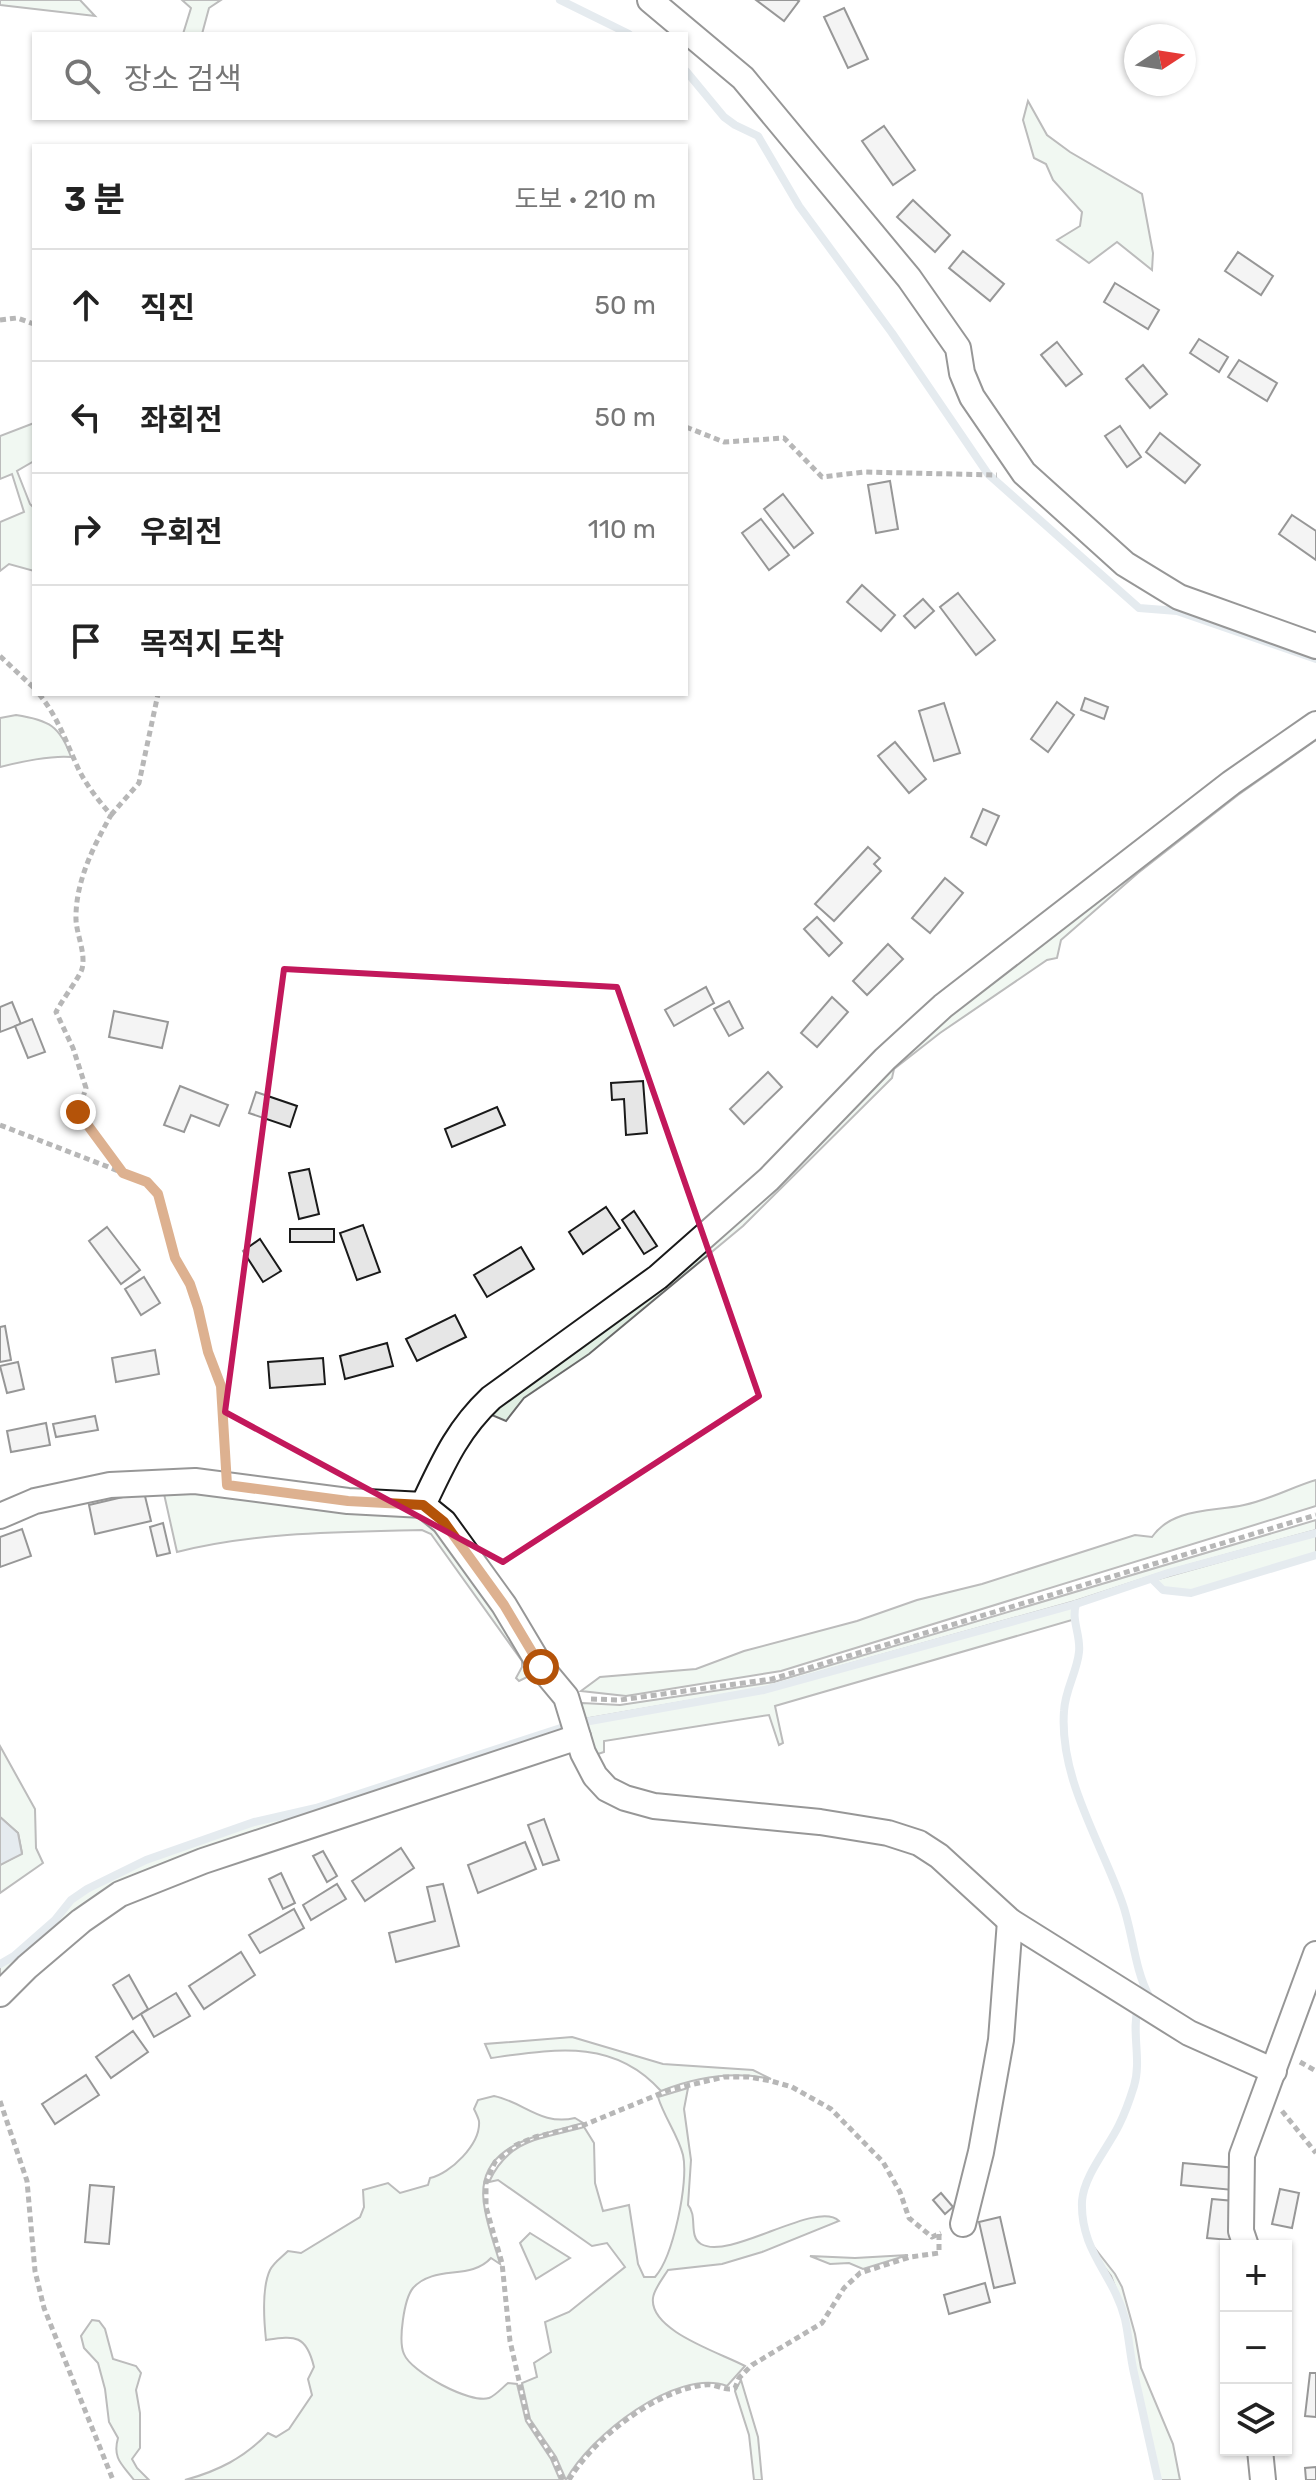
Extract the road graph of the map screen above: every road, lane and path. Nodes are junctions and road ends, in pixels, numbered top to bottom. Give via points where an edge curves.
1 (650, 0) edge
2 (0, 320) edge
3 (32, 323) edge
4 (688, 428) edge
5 (1024, 473) junction
6 (1316, 646) edge
7 (0, 656) edge
8 (32, 686) edge
9 (41, 696) edge
10 (158, 696) edge
11 (1316, 724) edge
12 (111, 815) junction
13 (0, 1125) edge
14 (123, 1173) junction
15 (227, 1485) junction
16 (423, 1505) junction
17 (1316, 1515) edge
18 (0, 1516) edge
19 (566, 1697) junction
20 (578, 1737) junction
21 (1010, 1921) junction
22 (1316, 1954) edge
23 (0, 1994) edge
24 (1270, 2081) junction
25 (0, 2101) edge
26 (1316, 2153) edge
27 (963, 2224) joint
28 (939, 2233) junction
29 (1244, 2240) edge
30 (1261, 2456) edge
31 (113, 2480) edge
32 (566, 2480) edge
33 (1263, 2480) edge

1 - 5 street via 743,78 909,278 958,348 972,397
2 - 3 path
4 - 5 path via 724,442 784,438 822,477 864,472
5 - 6 street via 1125,564 1179,597
7 - 8 path
9 - 12 path via 94,795
10 - 12 path via 139,783
11 - 16 street via 1231,783 943,1006 769,1179 658,1277 491,1398 450,1446
12 - 14 path via 80,883 76,921 82,970 56,1012 86,1088 78,1112
13 - 14 path
14 - 15 path via 147,1182 158,1194 175,1258 190,1284 221,1386
15 - 16 street
15 - 18 street via 110,1485 35,1501
16 - 19 street via 444,1522
17 - 19 path via 772,1679 620,1700
19 - 20 street
20 - 21 street via 595,1776 625,1798 654,1806 820,1822 909,1839 939,1856
20 - 23 street via 203,1861 120,1894 81,1921
21 - 24 street
21 - 27 street via 1001,2040
22 - 24 street
24 - 26 path
24 - 29 street via 1242,2155
25 - 31 path via 27,2181 35,2271 44,2308
27 - 28 path
28 - 32 path via 939,2253 860,2273 822,2323 752,2365 735,2388 705,2384 648,2405 608,2436
28 - 32 path via 932,2237 909,2218 883,2162 831,2109 771,2081 724,2077 669,2090 584,2125 516,2145 495,2162 486,2182 486,2207 502,2263 510,2341 528,2420
30 - 33 street

